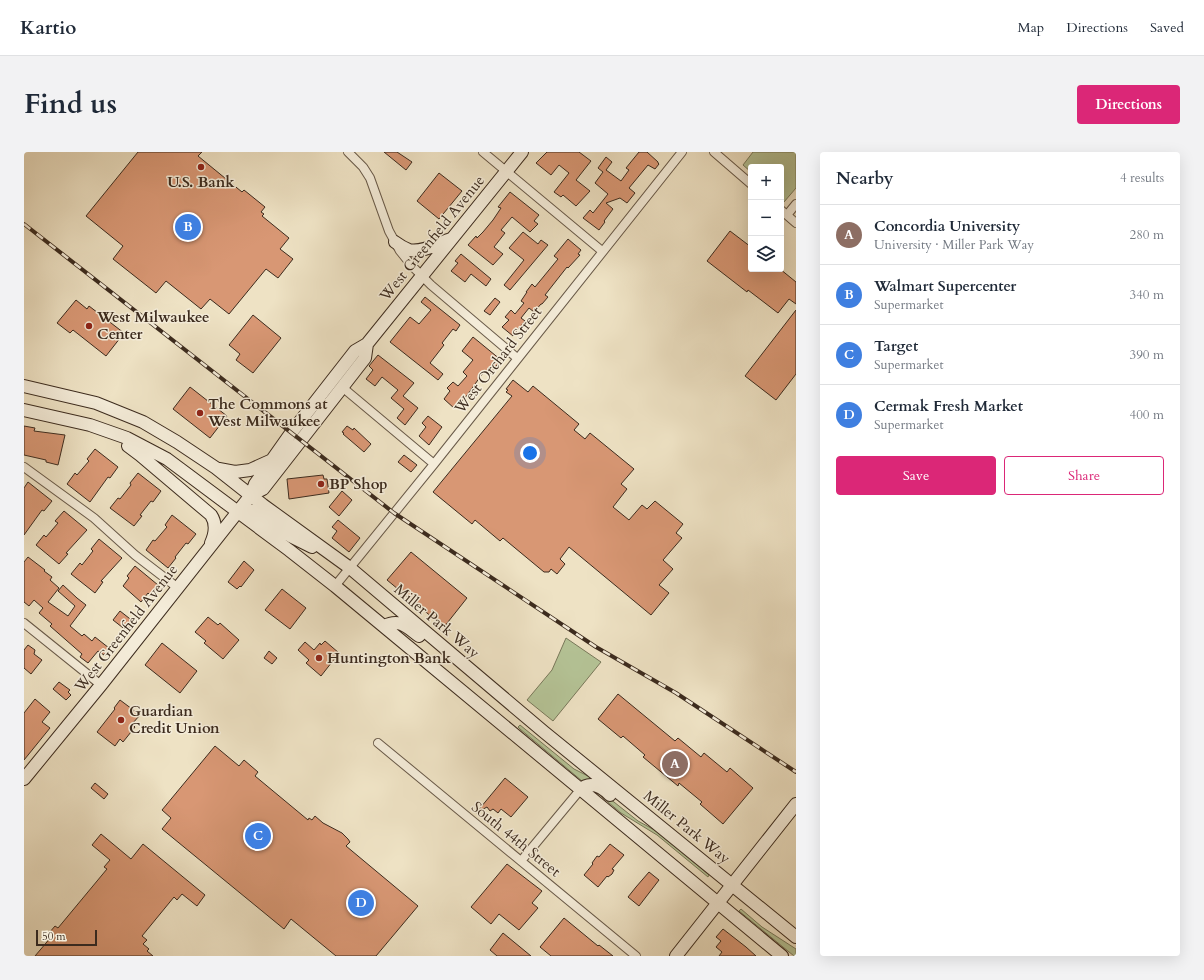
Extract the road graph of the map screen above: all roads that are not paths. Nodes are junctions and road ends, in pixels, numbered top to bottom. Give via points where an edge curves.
1 (348, 152) edge
2 (483, 152) edge
3 (522, 152) edge
4 (682, 152) edge
5 (714, 152) edge
6 (507, 171) junction
7 (748, 181) edge
8 (796, 204) edge
9 (784, 213) edge
10 (796, 224) edge
11 (452, 238) junction
12 (395, 242) junction
13 (602, 251) junction
14 (421, 276) junction
15 (367, 344) junction
16 (517, 358) junction
17 (24, 386) edge
18 (342, 387) junction
19 (24, 410) edge
20 (113, 410) junction
21 (106, 430) junction
22 (273, 460) junction
23 (434, 464) junction
24 (24, 467) edge
25 (216, 468) junction
26 (251, 496) junction
27 (238, 512) junction
28 (209, 549) junction
29 (329, 553) junction
30 (350, 568) junction
31 (335, 586) junction
32 (178, 588) junction
33 (24, 623) edge
34 (384, 626) junction
35 (461, 662) junction
36 (101, 686) junction
37 (378, 743) dead end
38 (24, 779) edge
39 (580, 790) junction
40 (796, 804) edge
41 (670, 834) junction
42 (521, 861) junction
43 (732, 884) junction
44 (717, 903) junction
45 (796, 937) edge
46 (636, 956) edge
47 (676, 956) edge
48 (782, 956) edge

1 - 12 street via 370,178
2 - 6 street
3 - 6 main road, West Greenfield Avenue
4 - 13 street, West Orchard Street
5 - 7 street
6 - 11 main road, West Greenfield Avenue
6 - 13 street
8 - 9 street
9 - 10 street
11 - 12 main road via 420,250 407,249
11 - 14 main road, West Greenfield Avenue
12 - 14 street
13 - 16 street, West Orchard Street
14 - 15 main road, West Greenfield Avenue
14 - 16 street
15 - 18 main road, West Greenfield Avenue via 365,358
15 - 22 main road, West Greenfield Avenue via 355,351 291,432
16 - 23 street, West Orchard Street
17 - 20 main road, Miller Park Way via 96,403
18 - 23 street
18 - 26 main road, West Greenfield Avenue via 263,489
19 - 21 main road
20 - 21 main road
20 - 25 main road, Miller Park Way via 143,422
21 - 27 main road via 167,459
21 - 28 main road via 211,515 215,529
22 - 25 main road via 250,470 235,472
22 - 26 main road, West Greenfield Avenue via 255,484
23 - 30 street, West Orchard Street
24 - 32 street via 94,518 135,555
25 - 26 main road, Miller Park Way
26 - 27 main road, West Greenfield Avenue
26 - 29 main road, Miller Park Way
27 - 28 main road, West Greenfield Avenue
27 - 29 main road via 245,509 253,511 301,542
27 - 31 main road
28 - 32 main road, West Greenfield Avenue
29 - 30 main road, Miller Park Way
30 - 31 street, West Orchard Street
30 - 35 main road, Miller Park Way
31 - 34 main road
32 - 36 main road, West Greenfield Avenue
33 - 36 street
34 - 35 main road via 400,623
34 - 39 main road
35 - 41 main road, Miller Park Way
36 - 38 main road, West Greenfield Avenue
37 - 42 street, South 44th Street
39 - 41 main road via 586,786 601,787 635,815
39 - 42 street
39 - 44 main road
40 - 43 main road
41 - 43 main road, Miller Park Way
42 - 46 street, South 44th Street
43 - 44 main road
43 - 45 main road, Miller Park Way
44 - 47 main road
44 - 48 main road

